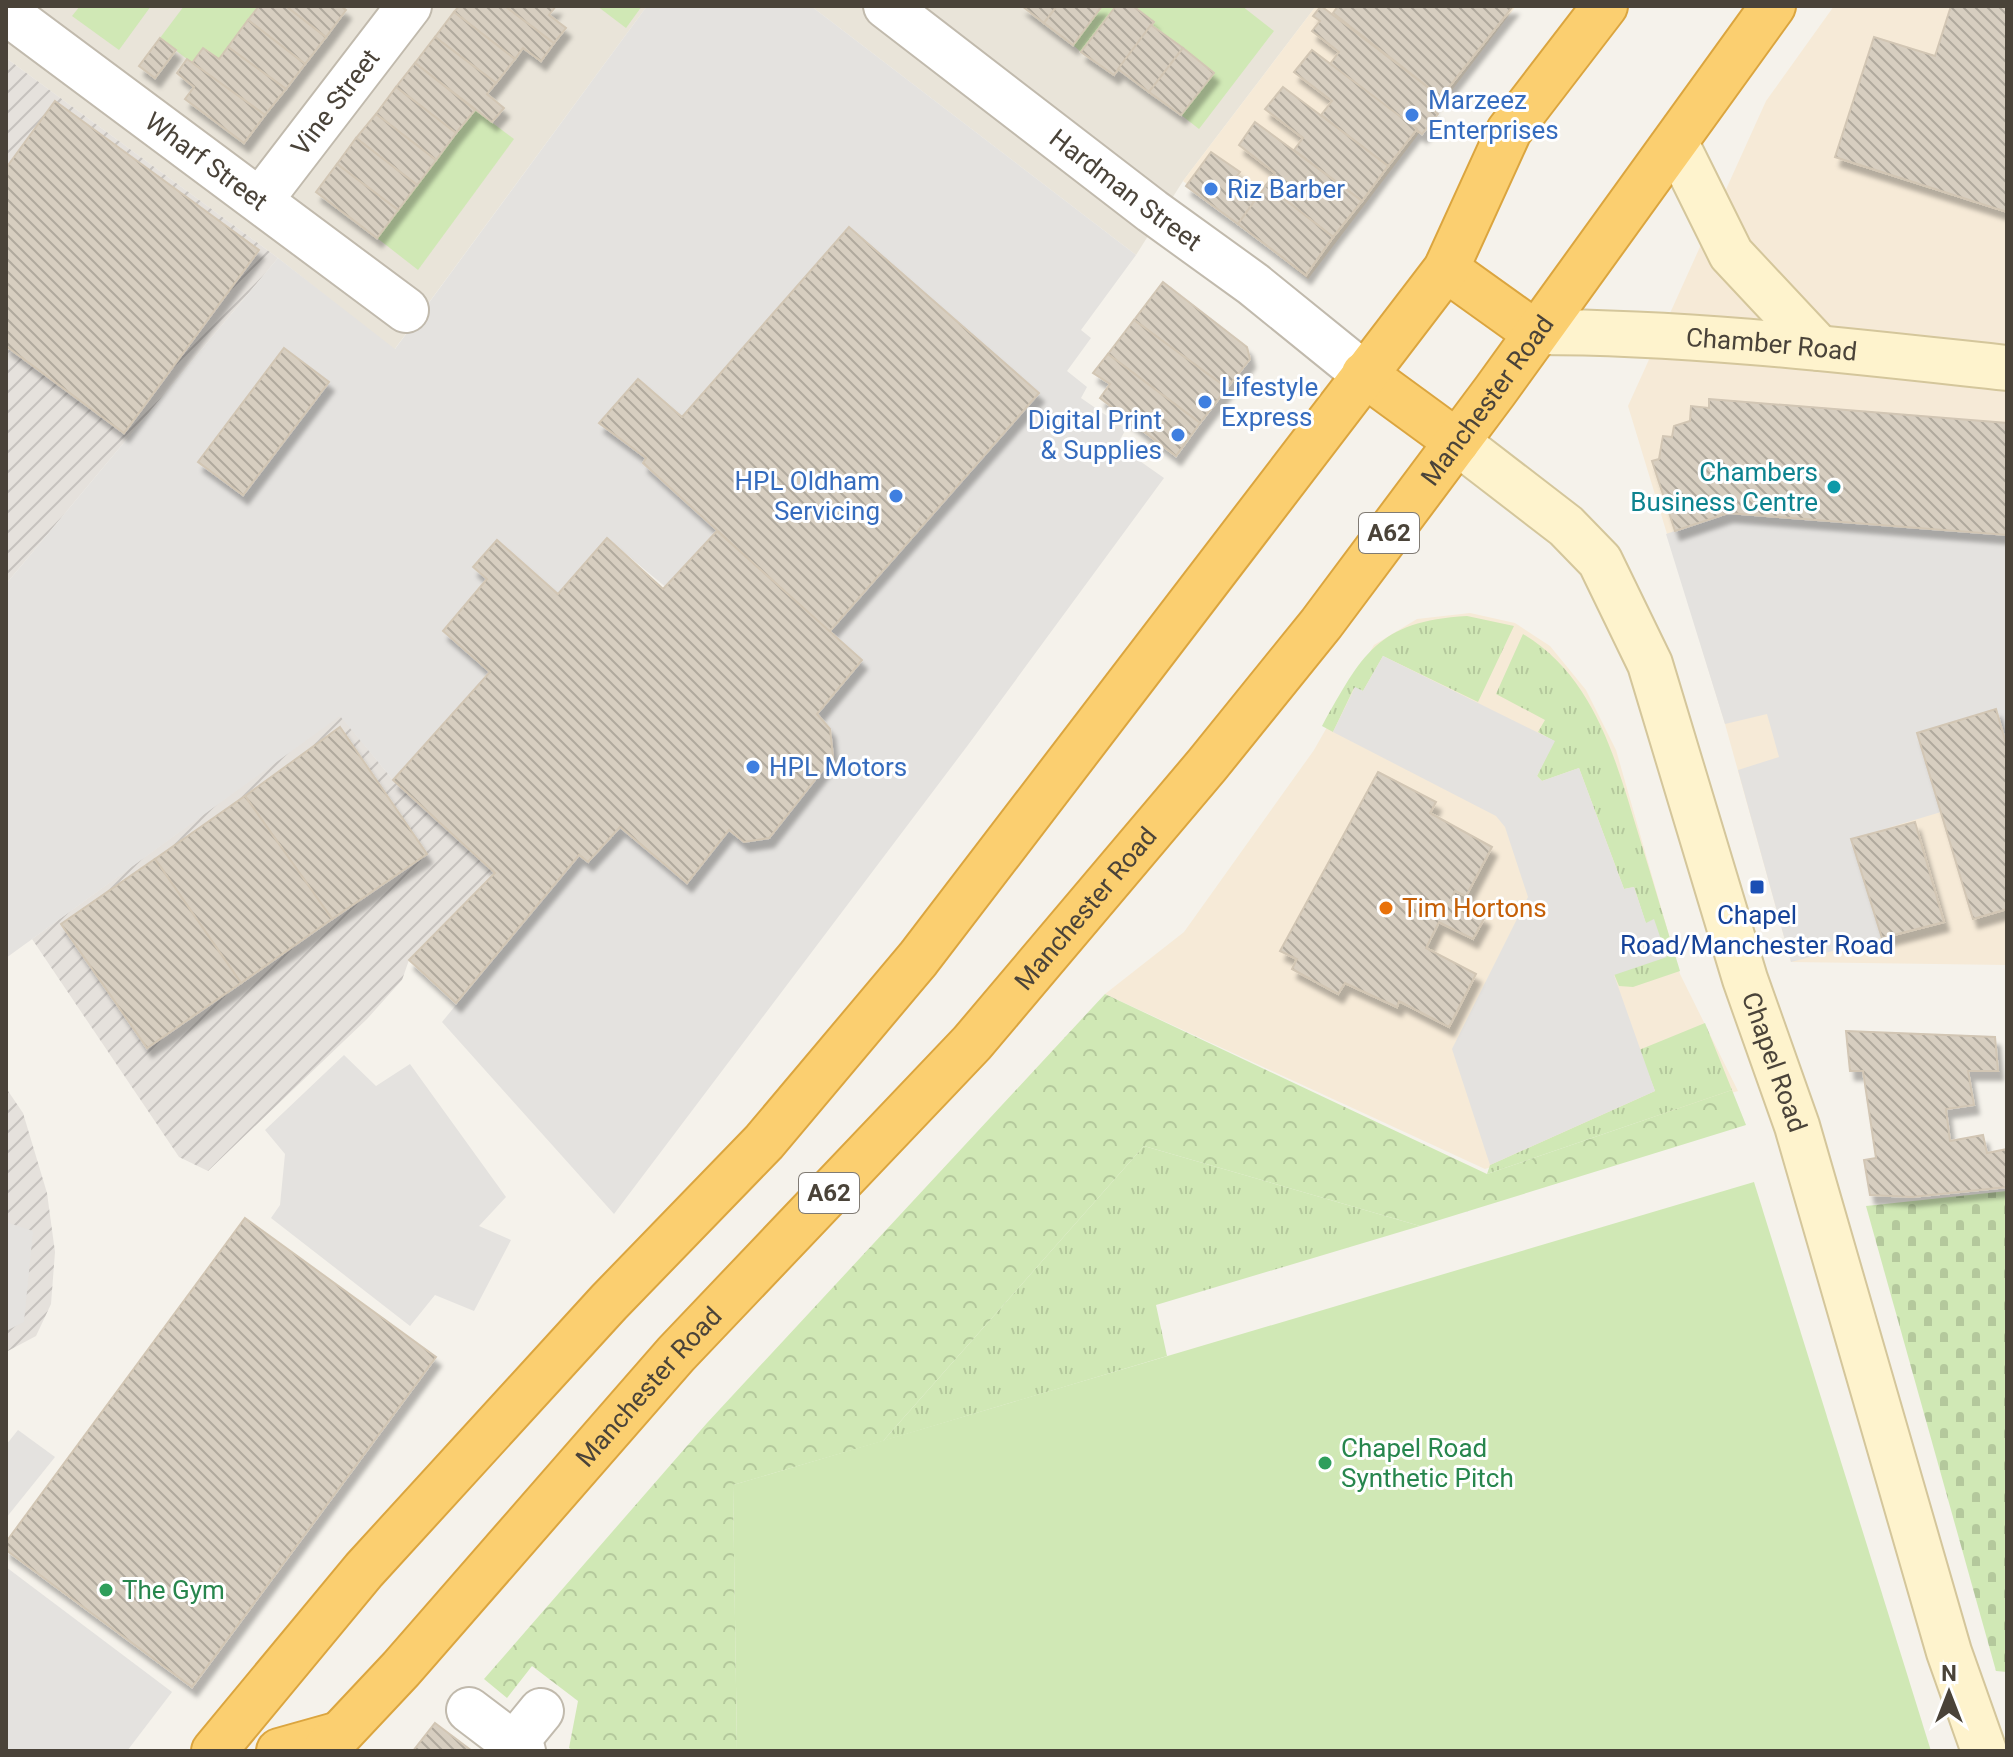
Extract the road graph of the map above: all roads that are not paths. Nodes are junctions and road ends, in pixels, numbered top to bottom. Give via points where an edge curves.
1 (409, 6) edge
2 (886, 6) edge
3 (1605, 6) edge
4 (1773, 6) edge
5 (6, 12) edge
6 (1676, 143) junction
7 (261, 199) junction
8 (1446, 269) junction
9 (406, 310) dead end
10 (1534, 332) junction
11 (1819, 348) junction
12 (2007, 368) edge
13 (1364, 374) junction
14 (1457, 442) junction
15 (469, 1710) dead end
16 (541, 1711) dead end
17 (330, 1743) edge
18 (518, 1748) edge
19 (214, 1751) edge
20 (279, 1751) edge
21 (1984, 1751) edge

1 - 7 street, Vine Street
2 - 13 street, Hardman Street
3 - 8 highway via 1509,131
4 - 6 highway, Manchester Road / A62
5 - 7 street, Wharf Street
6 - 10 highway, Manchester Road / A62
6 - 11 street via 1731,254
7 - 9 street, Wharf Street
8 - 10 highway
8 - 13 highway
10 - 11 street, Chamber Road
10 - 14 highway, Manchester Road / A62
11 - 12 street, Chamber Road
13 - 14 highway
13 - 19 highway via 918,959 764,1142 364,1570
14 - 17 highway, Manchester Road / A62 via 1311,636 972,1043 676,1354
14 - 21 street, Chapel Road via 1566,526 1600,561 1650,664 1745,979 1797,1126 1949,1652
15 - 18 street
16 - 18 street
17 - 20 highway, A62

